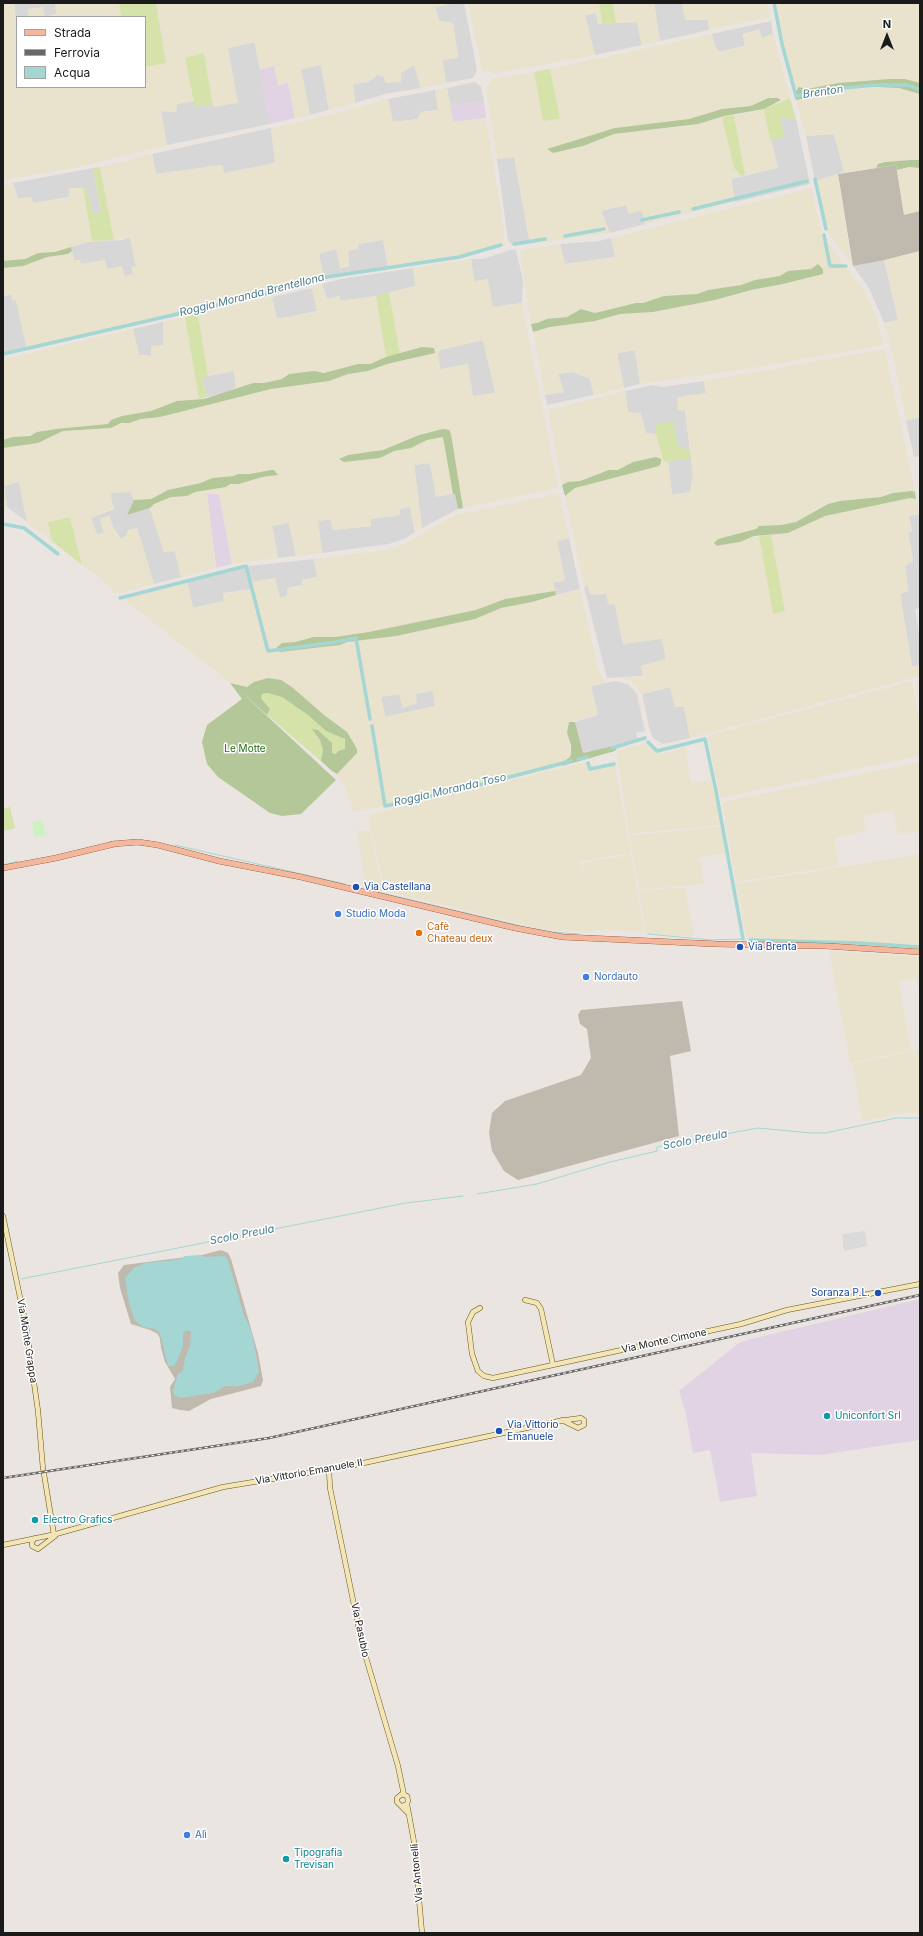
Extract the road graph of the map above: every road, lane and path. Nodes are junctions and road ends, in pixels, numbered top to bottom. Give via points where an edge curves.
1 (138, 842) junction
2 (159, 842) junction
3 (112, 844) junction
4 (186, 852) junction
5 (3, 868) edge
6 (920, 952) edge
7 (3, 1216) edge
8 (920, 1284) edge
9 (525, 1300) dead end
10 (480, 1308) dead end
11 (553, 1365) junction
12 (575, 1419) junction
13 (562, 1420) junction
14 (575, 1426) junction
15 (43, 1469) dead end
16 (329, 1470) junction
17 (44, 1474) dead end
18 (53, 1536) junction
19 (36, 1538) junction
20 (20, 1542) junction
21 (3, 1545) edge
22 (32, 1546) junction
23 (42, 1547) junction
24 (402, 1795) junction
25 (404, 1805) junction
26 (422, 1933) edge

1 - 2 main road
1 - 3 main road
1 - 4 main road
2 - 3 main road via 136,839
2 - 4 main road
3 - 5 main road
4 - 6 main road via 563,937 826,946
7 - 15 main road, Via Monte Grappa via 26,1326
8 - 11 main road, Via Monte Cimone via 788,1310 740,1324
9 - 11 main road via 537,1303 541,1309
10 - 11 main road, Via Monte Cimone via 472,1314 468,1325 475,1365 481,1374 496,1378
12 - 13 main road, Via Vittorio Emanuele II
12 - 14 main road
12 - 14 main road via 583,1419 584,1425 581,1428
13 - 14 main road
13 - 16 main road, Via Vittorio Emanuele II
16 - 18 main road, Via Vittorio Emanuele II via 223,1487
16 - 24 main road, Via Pasubio via 330,1488 362,1644
17 - 18 main road
18 - 19 main road, Via Vittorio Emanuele II
18 - 23 main road, Via Vittorio Emanuele II
19 - 20 main road, Via Vittorio Emanuele II
19 - 22 main road via 32,1541
19 - 23 main road via 42,1540
20 - 21 main road, Via Vittorio Emanuele II
20 - 22 main road
22 - 23 main road via 37,1549
24 - 25 main road, Via Pasubio via 408,1799
24 - 25 main road, Via Pasubio via 396,1801 398,1805
25 - 26 main road, Via Antonelli via 414,1842

